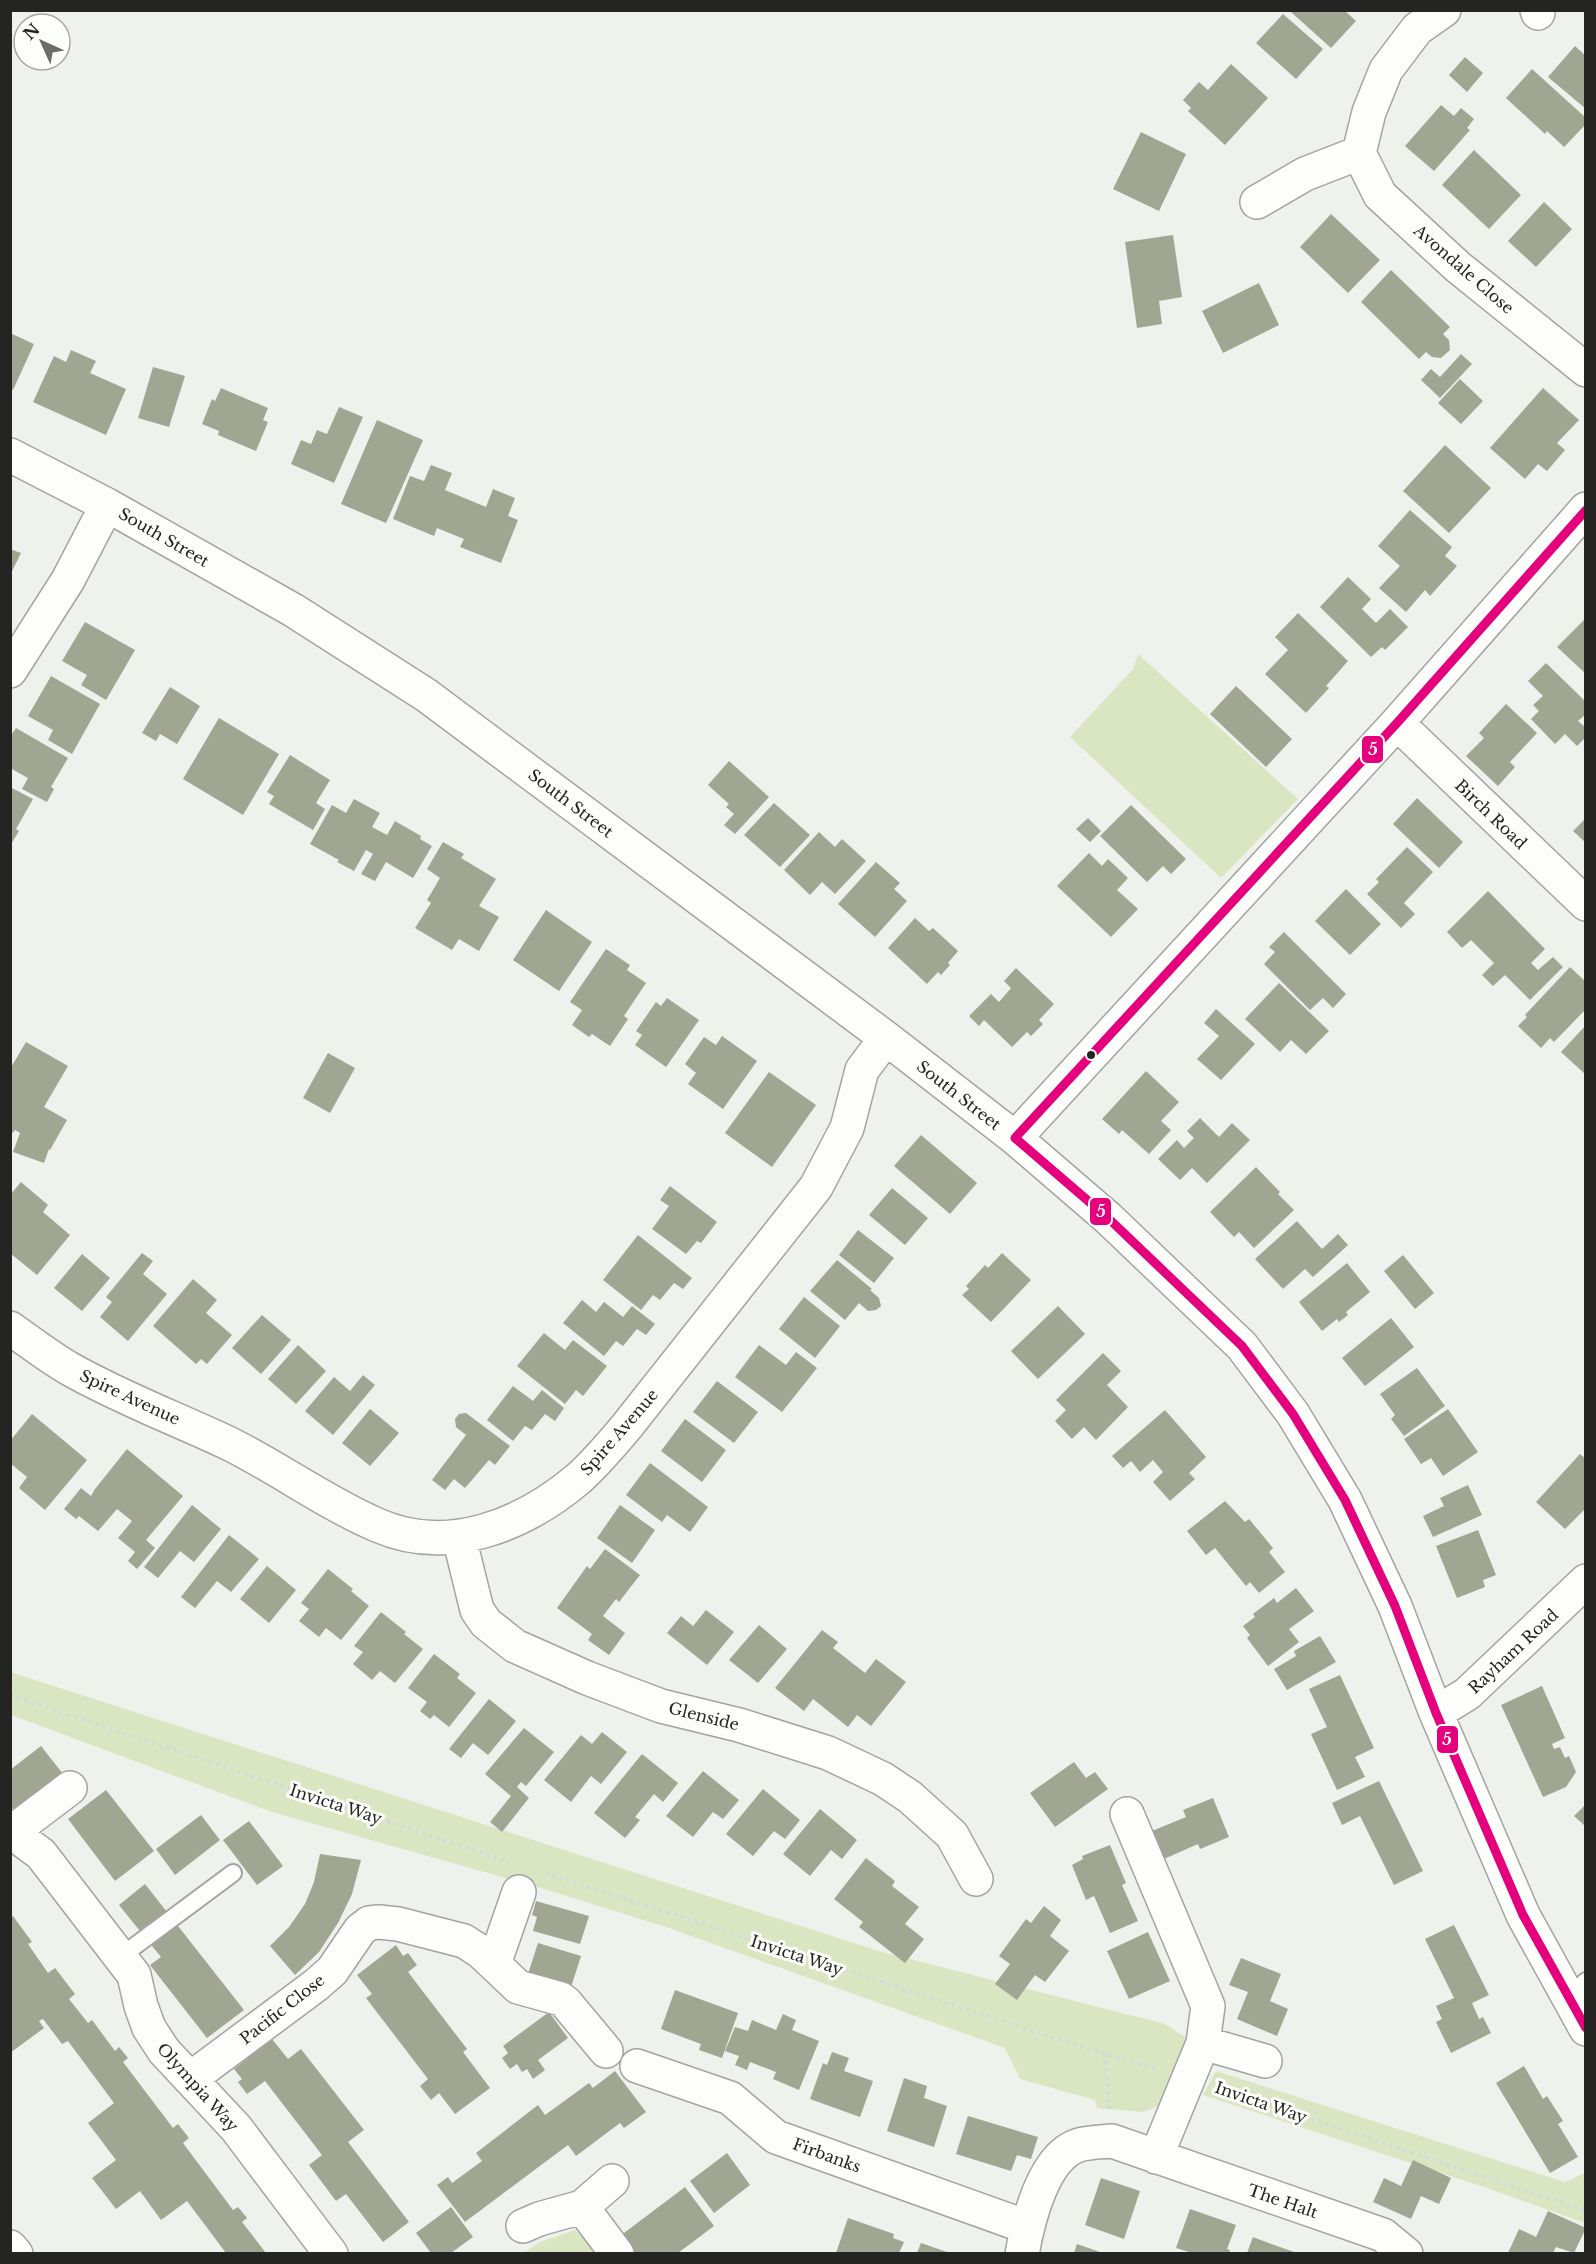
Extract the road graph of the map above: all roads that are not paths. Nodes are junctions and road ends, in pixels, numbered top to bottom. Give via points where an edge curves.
1 (1444, 10) edge
2 (1359, 153) junction
3 (1257, 202) dead end
4 (1586, 370) edge
5 (10, 455) edge
6 (107, 505) junction
7 (1586, 509) edge
8 (10, 671) edge
9 (1397, 723) junction
10 (1586, 904) edge
11 (886, 1038) junction
12 (1015, 1138) junction
13 (10, 1328) edge
14 (459, 1537) junction
15 (1586, 1581) edge
16 (1436, 1713) junction
17 (70, 1788) dead end
18 (1127, 1814) dead end
19 (11, 1831) edge
20 (233, 1873) dead end
21 (524, 1876) road end
22 (976, 1879) dead end
23 (120, 1957) junction
24 (494, 1964) junction
25 (1577, 1990) edge
26 (1586, 2029) edge
27 (1203, 2043) junction
28 (606, 2050) dead end
29 (1265, 2061) dead end
30 (638, 2066) dead end
31 (190, 2079) junction
32 (1156, 2157) junction
33 (612, 2181) dead end
34 (582, 2207) junction
35 (523, 2226) dead end
36 (1025, 2240) edge
37 (10, 2247) edge
38 (16, 2253) edge
39 (332, 2253) edge
40 (617, 2253) edge
41 (1406, 2253) edge

1 - 2 street via 1417,29 1386,70 1369,112
2 - 3 street via 1305,174
2 - 4 street, Avondale Close via 1380,195 1458,267
5 - 6 street, South Street
6 - 8 street via 68,580
6 - 11 street, South Street via 322,628 426,695
7 - 9 street
9 - 10 street, Birch Road
9 - 12 street
11 - 12 street, South Street
11 - 14 street, Spire Avenue via 862,1070 847,1128 816,1187 604,1453 548,1500 502,1525
12 - 16 street, South Street via 1108,1218 1242,1346 1293,1414 1350,1510 1395,1606
13 - 14 street, Spire Avenue via 70,1369 233,1446 378,1526 418,1537
14 - 22 street, Glenside via 477,1610 486,1623 515,1646 661,1706 740,1725 828,1753 883,1779 910,1797 952,1835
15 - 16 street, Rayham Road via 1467,1694
16 - 25 street, South Street via 1523,1915
17 - 19 street, Olympia Way
18 - 27 street via 1208,2006
19 - 23 street, Olympia Way via 41,1854
20 - 23 lane
21 - 24 street
23 - 31 street, Olympia Way via 134,1975 141,2006 155,2039
24 - 28 street, Pacific Close via 518,1988 561,1999
24 - 31 street, Pacific Close via 464,1941 398,1924 369,1923 332,1971 316,1985
25 - 26 street, South Street
27 - 29 street
27 - 32 street
30 - 36 street, Firbanks via 730,2098 776,2137
31 - 39 street, Olympia Way via 236,2128
32 - 36 street, The Halt via 1112,2141 1077,2145 1057,2160 1043,2184
32 - 41 street, The Halt via 1383,2235
33 - 34 street
34 - 35 street
34 - 40 street
37 - 38 street

